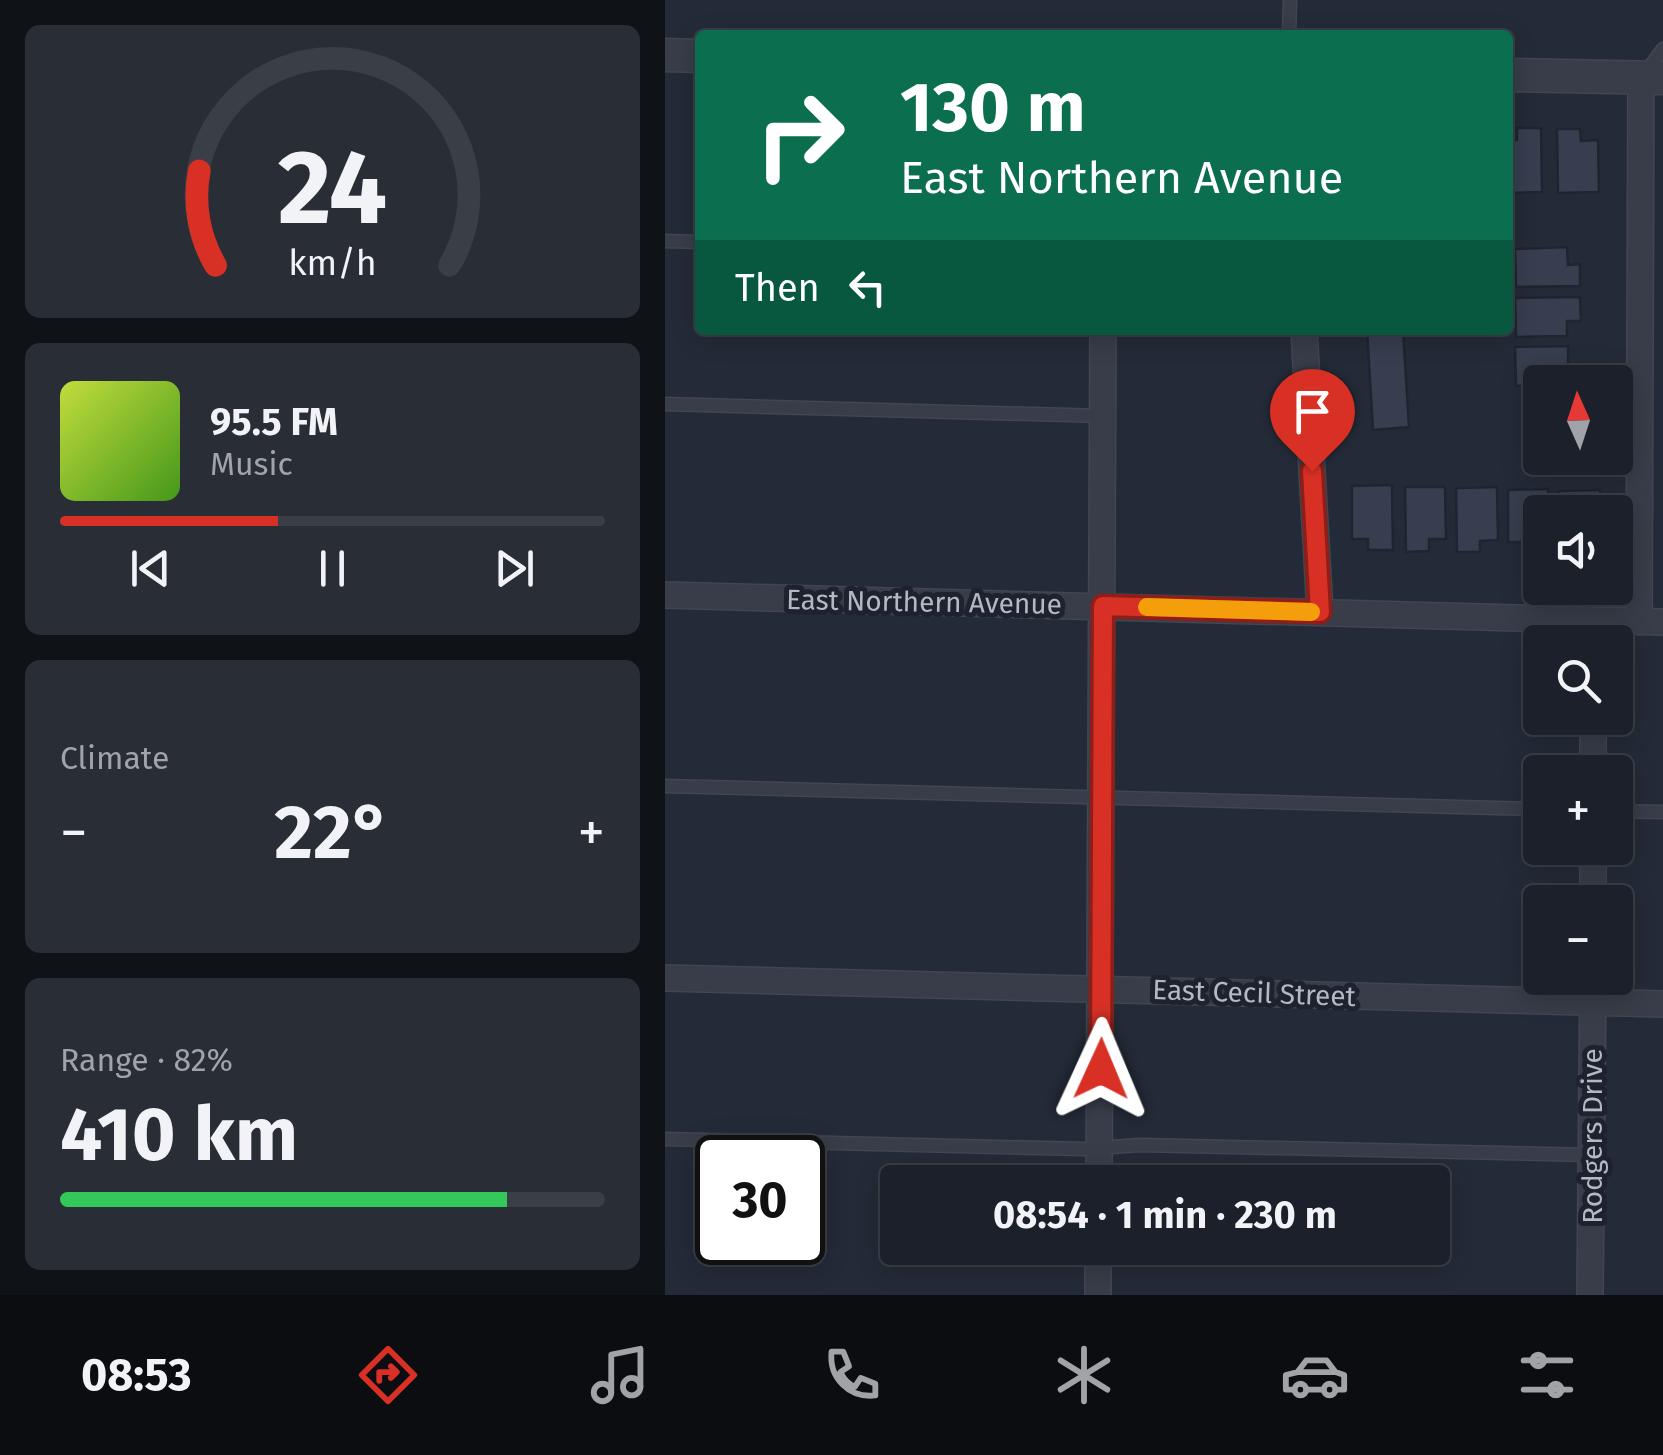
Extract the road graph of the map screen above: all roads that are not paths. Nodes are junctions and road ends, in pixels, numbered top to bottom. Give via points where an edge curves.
1 (1290, 0) edge
2 (1289, 30) edge
3 (1663, 49) edge
4 (665, 55) edge
5 (695, 56) edge
6 (1513, 75) edge
7 (1652, 78) edge
8 (665, 241) edge
9 (695, 242) edge
10 (1103, 335) edge
11 (1304, 335) edge
12 (665, 404) edge
13 (1103, 416) junction
14 (665, 595) edge
15 (1103, 606) junction
16 (1320, 612) junction
17 (1651, 622) edge
18 (1523, 626) edge
19 (665, 786) edge
20 (1103, 798) junction
21 (1523, 809) edge
22 (1633, 811) edge
23 (1663, 812) edge
24 (665, 978) edge
25 (1103, 990) junction
26 (1523, 990) edge
27 (1593, 995) edge
28 (1618, 995) edge
29 (1663, 1004) edge
30 (665, 1139) edge
31 (1100, 1148) junction
32 (1593, 1155) junction
33 (1100, 1165) edge
34 (1098, 1265) edge
35 (1097, 1295) edge
36 (1590, 1295) edge

1 - 2 lane
3 - 7 lane
4 - 5 street
6 - 7 street
7 - 17 street
8 - 9 lane
10 - 13 street
11 - 16 street
12 - 13 lane
13 - 15 street
14 - 15 street, East Northern Avenue
15 - 16 street, East Northern Avenue
15 - 20 street
16 - 18 street, East Northern Avenue
19 - 20 lane
20 - 21 lane
20 - 25 street
22 - 23 lane
24 - 25 street, East Cecil Street
25 - 26 street, East Cecil Street
25 - 31 street
27 - 32 street, Rodgers Drive
28 - 29 street, East Cecil Street
30 - 31 lane
31 - 32 lane
31 - 33 street
32 - 36 street, Rodgers Drive
34 - 35 street

